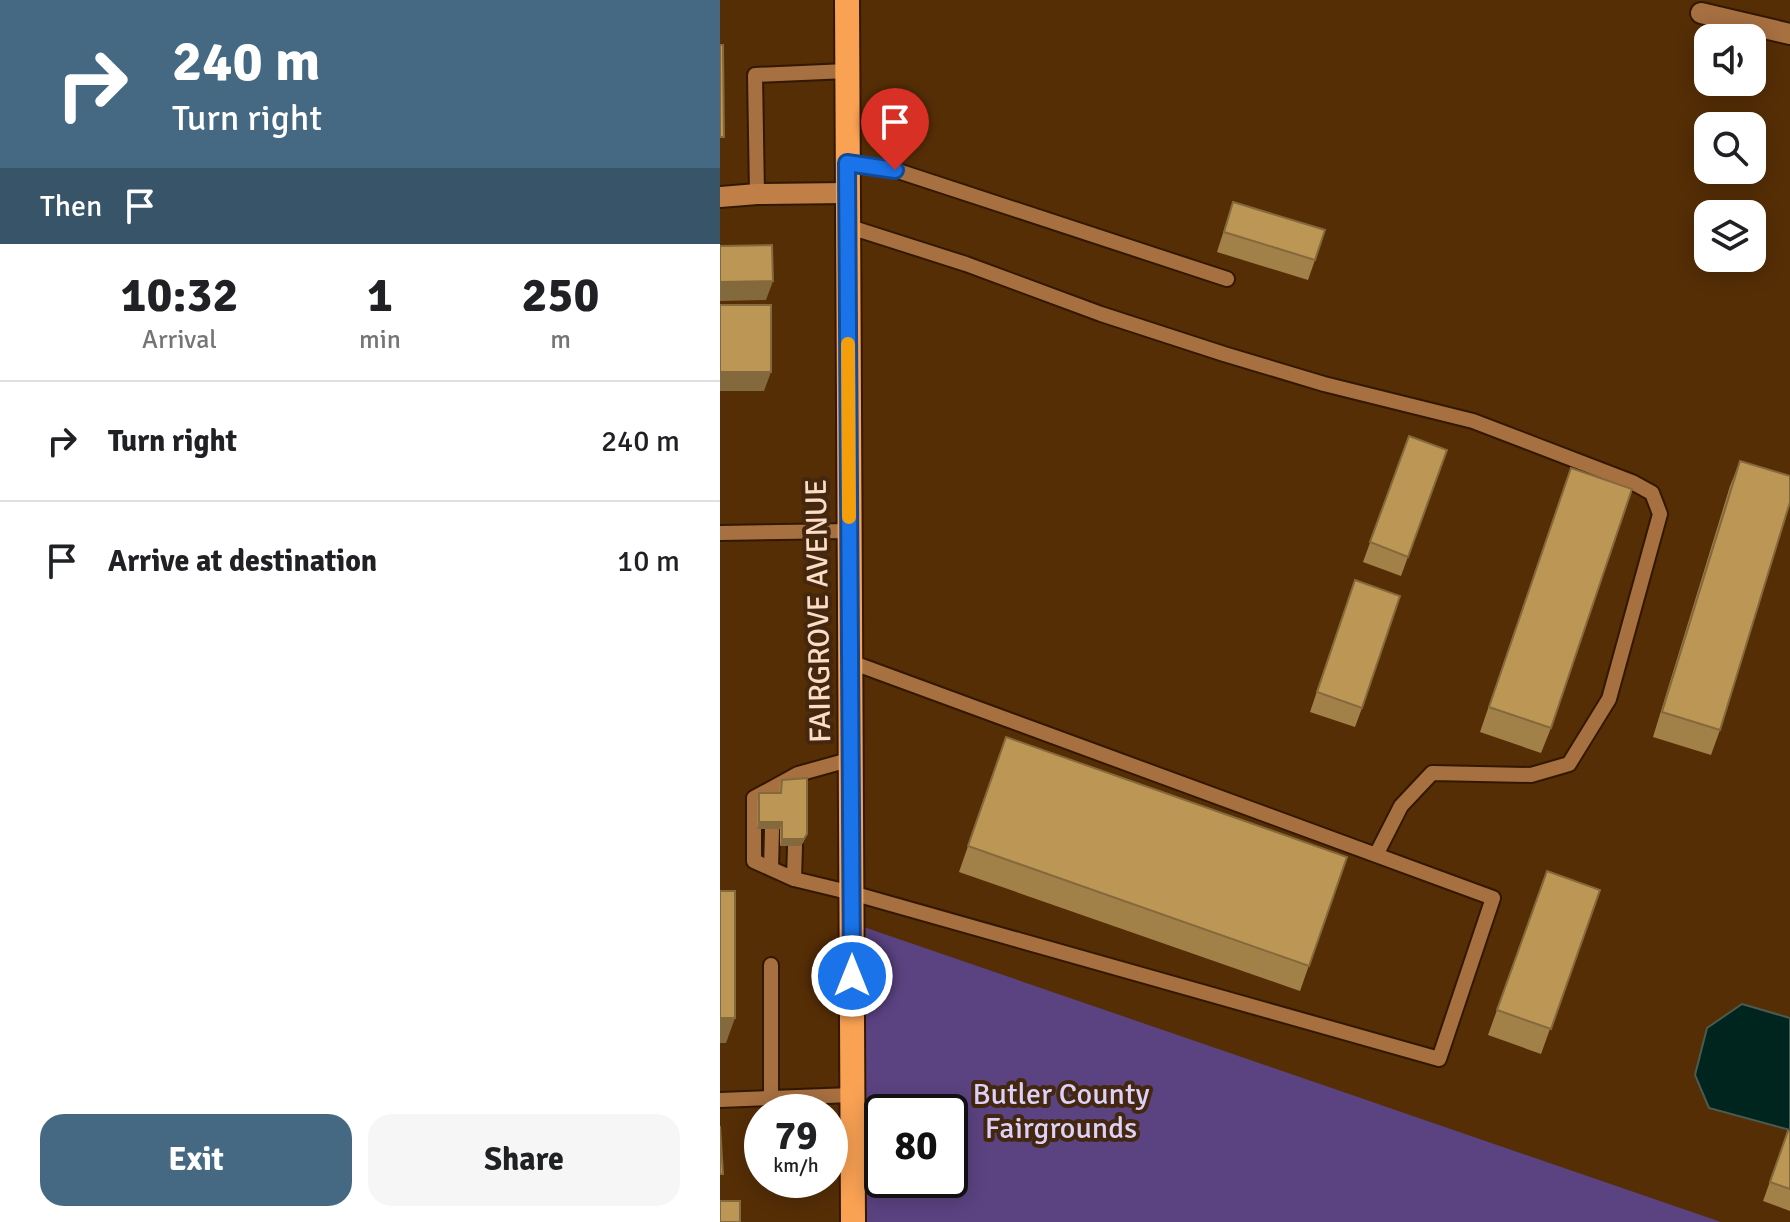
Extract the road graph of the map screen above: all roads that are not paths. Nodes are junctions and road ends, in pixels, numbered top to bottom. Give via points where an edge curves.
1 (847, 0) edge
2 (1701, 13) dead end
3 (1790, 34) edge
4 (847, 71) junction
5 (847, 163) junction
6 (847, 193) junction
7 (757, 194) junction
8 (720, 197) edge
9 (847, 226) junction
10 (1227, 279) dead end
11 (850, 531) junction
12 (720, 533) edge
13 (851, 662) junction
14 (852, 759) junction
15 (772, 829) edge
16 (795, 846) edge
17 (1376, 855) junction
18 (771, 869) junction
19 (794, 879) junction
20 (852, 893) junction
21 (771, 965) dead end
22 (771, 1094) edge
23 (848, 1095) edge
24 (852, 1095) junction
25 (744, 1099) edge
26 (720, 1100) edge
27 (853, 1222) edge

1 - 4 highway, FAIRGROVE AVENUE
2 - 3 street
4 - 5 highway, FAIRGROVE AVENUE
4 - 7 lane via 755,75
5 - 6 highway, FAIRGROVE AVENUE
5 - 10 lane via 895,170
6 - 7 street
6 - 9 highway, FAIRGROVE AVENUE
7 - 8 street
9 - 11 highway, FAIRGROVE AVENUE
9 - 17 lane via 1224,354 1473,421 1652,493 1660,514 1609,699 1569,764 1531,775 1432,773 1401,806
11 - 12 lane
11 - 13 highway, FAIRGROVE AVENUE
13 - 14 highway, FAIRGROVE AVENUE
13 - 17 lane
14 - 18 lane via 754,798 754,861
14 - 20 highway, FAIRGROVE AVENUE
15 - 18 lane
16 - 19 lane
17 - 20 lane via 1493,898 1439,1059
18 - 19 lane
19 - 20 lane
20 - 24 highway, FAIRGROVE AVENUE
21 - 22 lane
23 - 24 lane
24 - 27 highway, FAIRGROVE AVENUE
25 - 26 lane

